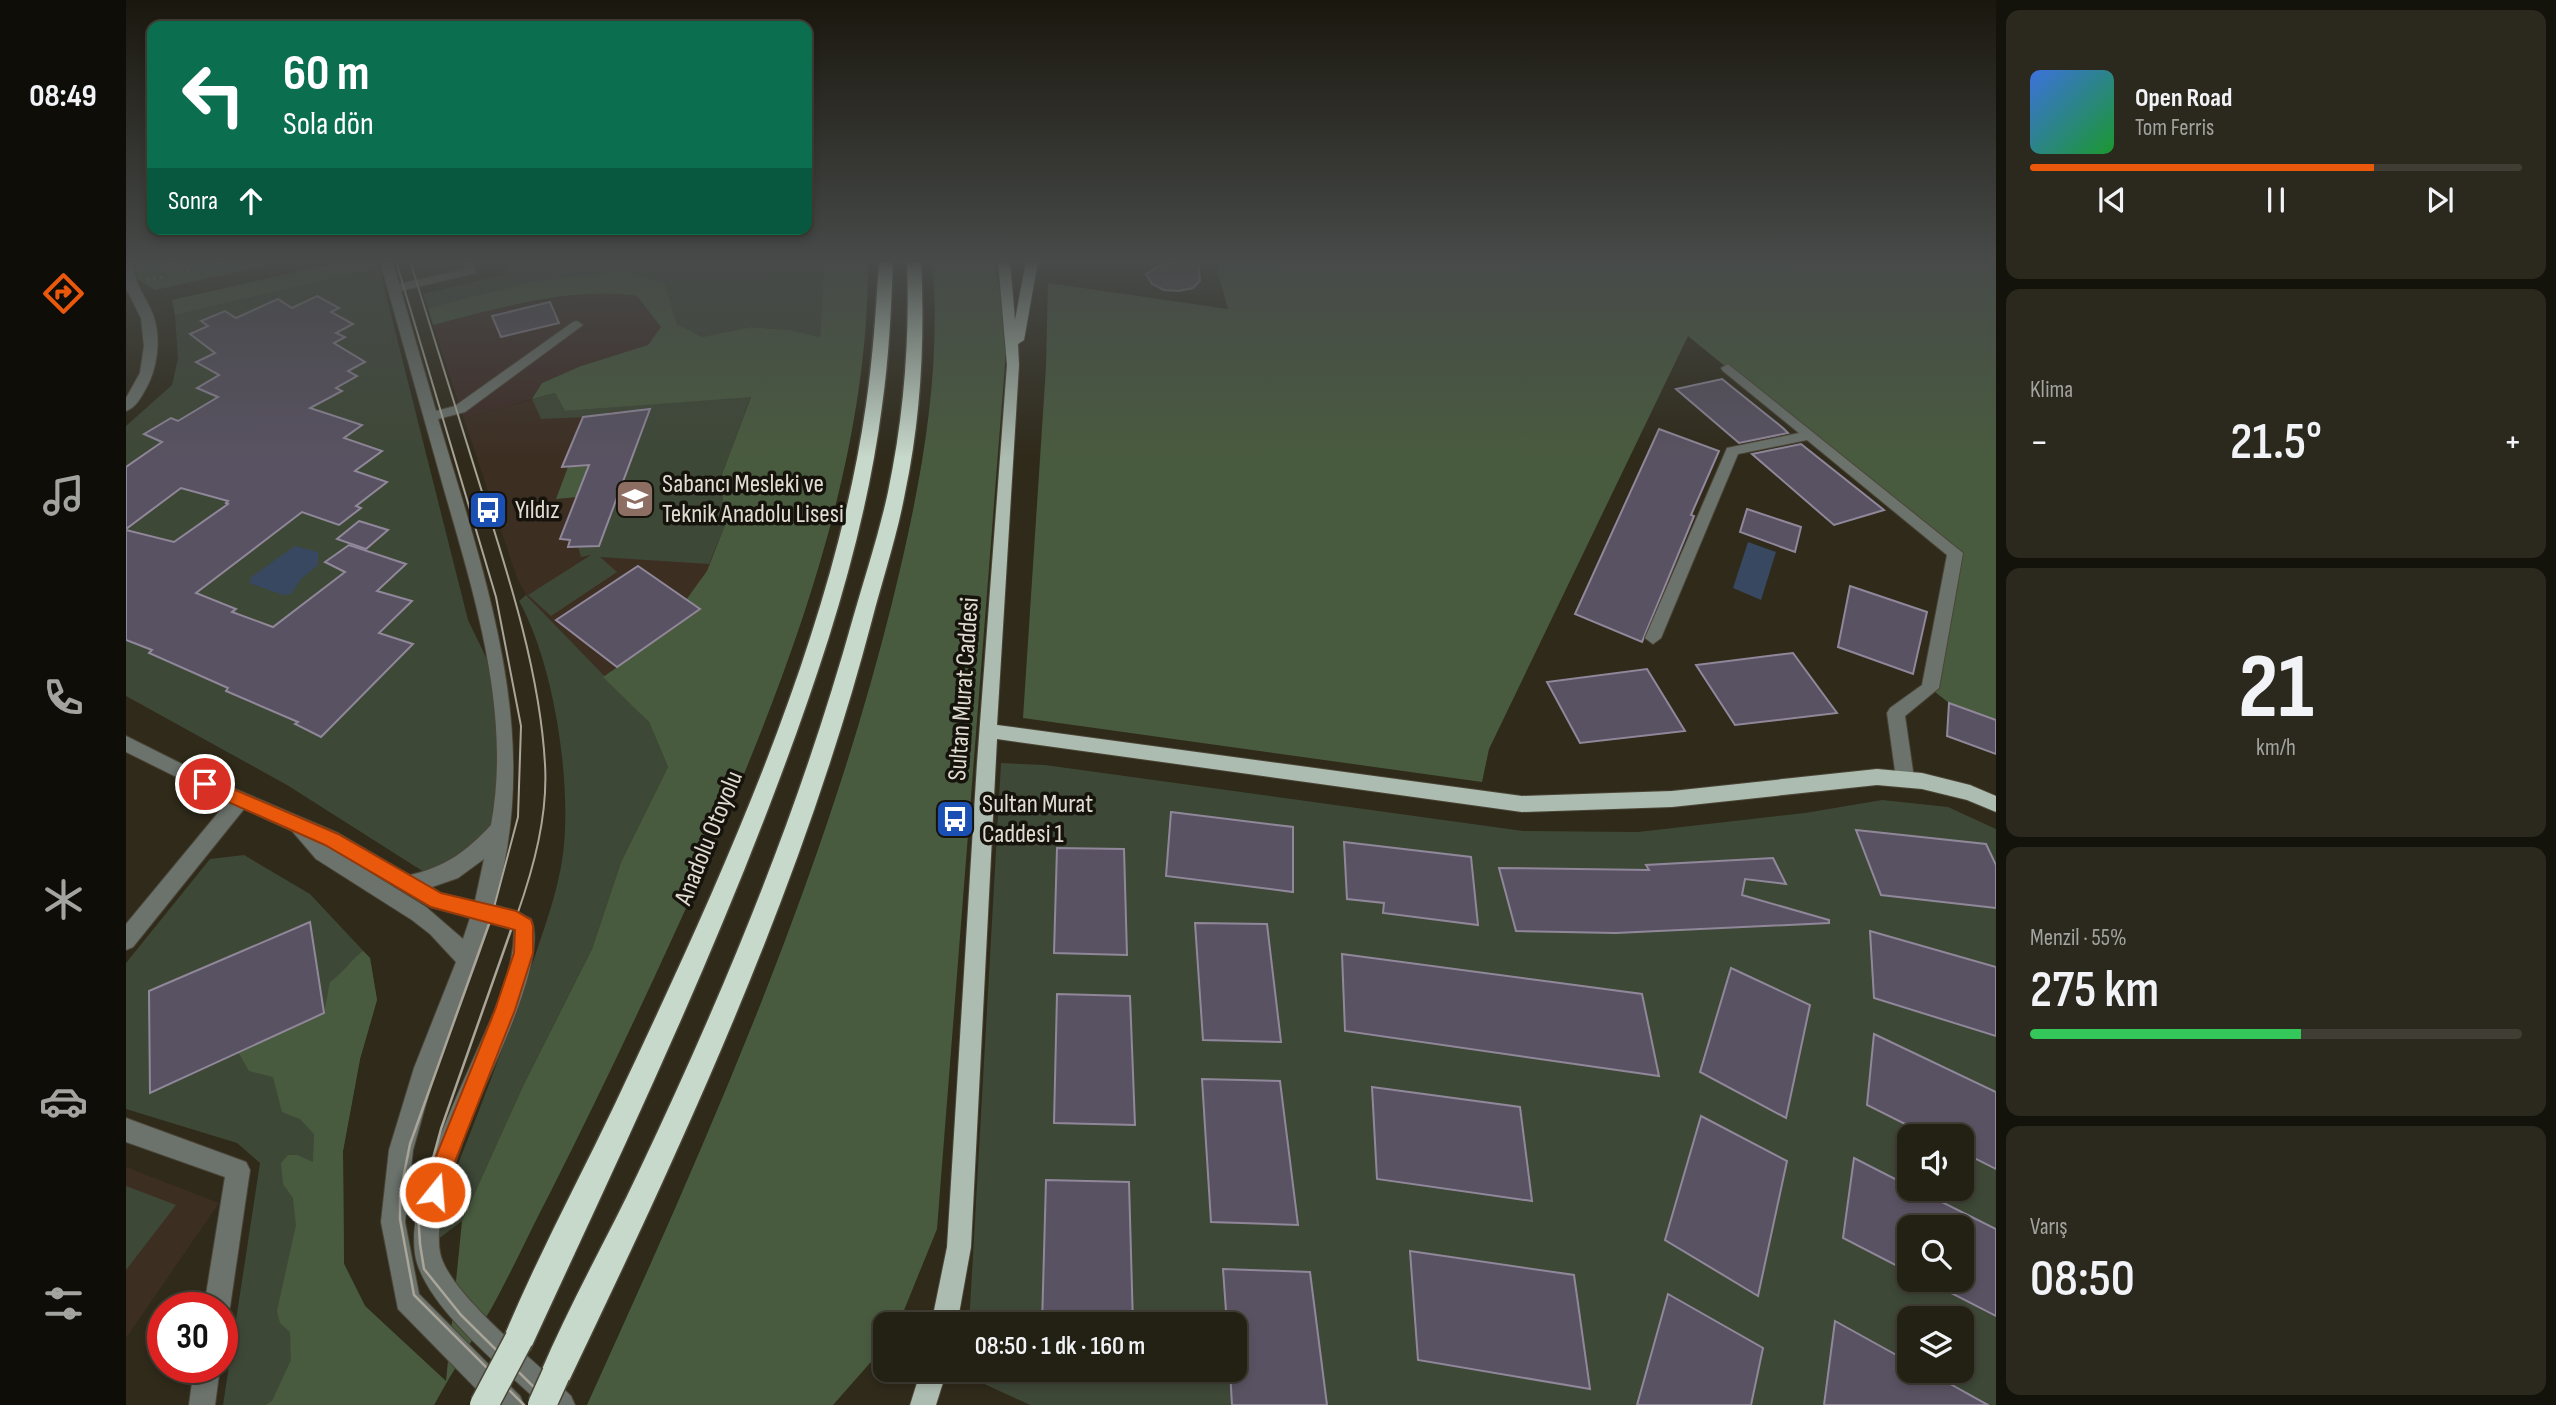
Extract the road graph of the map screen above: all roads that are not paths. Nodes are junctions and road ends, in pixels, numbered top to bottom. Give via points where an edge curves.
1 (149, 327) edge
2 (405, 327) edge
3 (575, 327) edge
4 (884, 327) edge
5 (914, 327) edge
6 (1010, 327) edge
7 (1020, 327) edge
8 (1013, 365) junction
9 (1728, 368) dead end
10 (126, 407) edge
11 (430, 417) junction
12 (1810, 435) junction
13 (1653, 638) dead end
14 (988, 731) junction
15 (126, 743) edge
16 (1905, 778) junction
17 (240, 800) junction
18 (1996, 804) edge
19 (299, 827) junction
20 (501, 827) junction
21 (408, 884) junction
22 (481, 913) junction
23 (126, 940) edge
24 (467, 960) junction
25 (126, 1130) edge
26 (219, 1292) edge
27 (946, 1312) edge
28 (930, 1382) edge
29 (205, 1383) edge
30 (202, 1403) dead end
31 (484, 1405) edge
32 (511, 1405) edge
33 (542, 1405) edge
34 (562, 1405) edge
35 (923, 1405) edge

1 - 10 street via 148,368
2 - 11 street
3 - 11 street via 460,409
4 - 31 highway, Anadolu Otoyolu, bridge via 872,436 855,513 801,697 712,923
5 - 33 highway, bridge via 896,493 855,654 789,848 722,1020 646,1191
6 - 8 main road, Sultan Murat Caddesi
7 - 8 main road
8 - 14 main road, Sultan Murat Caddesi
9 - 12 street
11 - 20 street via 484,602 499,680 505,777
12 - 13 street via 1732,451
12 - 16 street via 1955,553 1930,688 1896,713
14 - 16 main road via 1522,804 1672,799 1877,777
14 - 27 main road, Sultan Murat Caddesi via 959,1247
15 - 17 street
16 - 18 main road
17 - 19 street
17 - 23 street
19 - 21 street via 331,839
19 - 24 street via 322,853 446,934
20 - 21 street via 458,871
20 - 22 street
21 - 22 street via 437,901
22 - 24 street
22 - 34 street via 524,926 523,953 439,1181 429,1215 429,1261 464,1310
24 - 32 street via 425,1068 401,1150 393,1222 407,1300
25 - 26 street via 238,1170
28 - 35 main road
29 - 30 street

